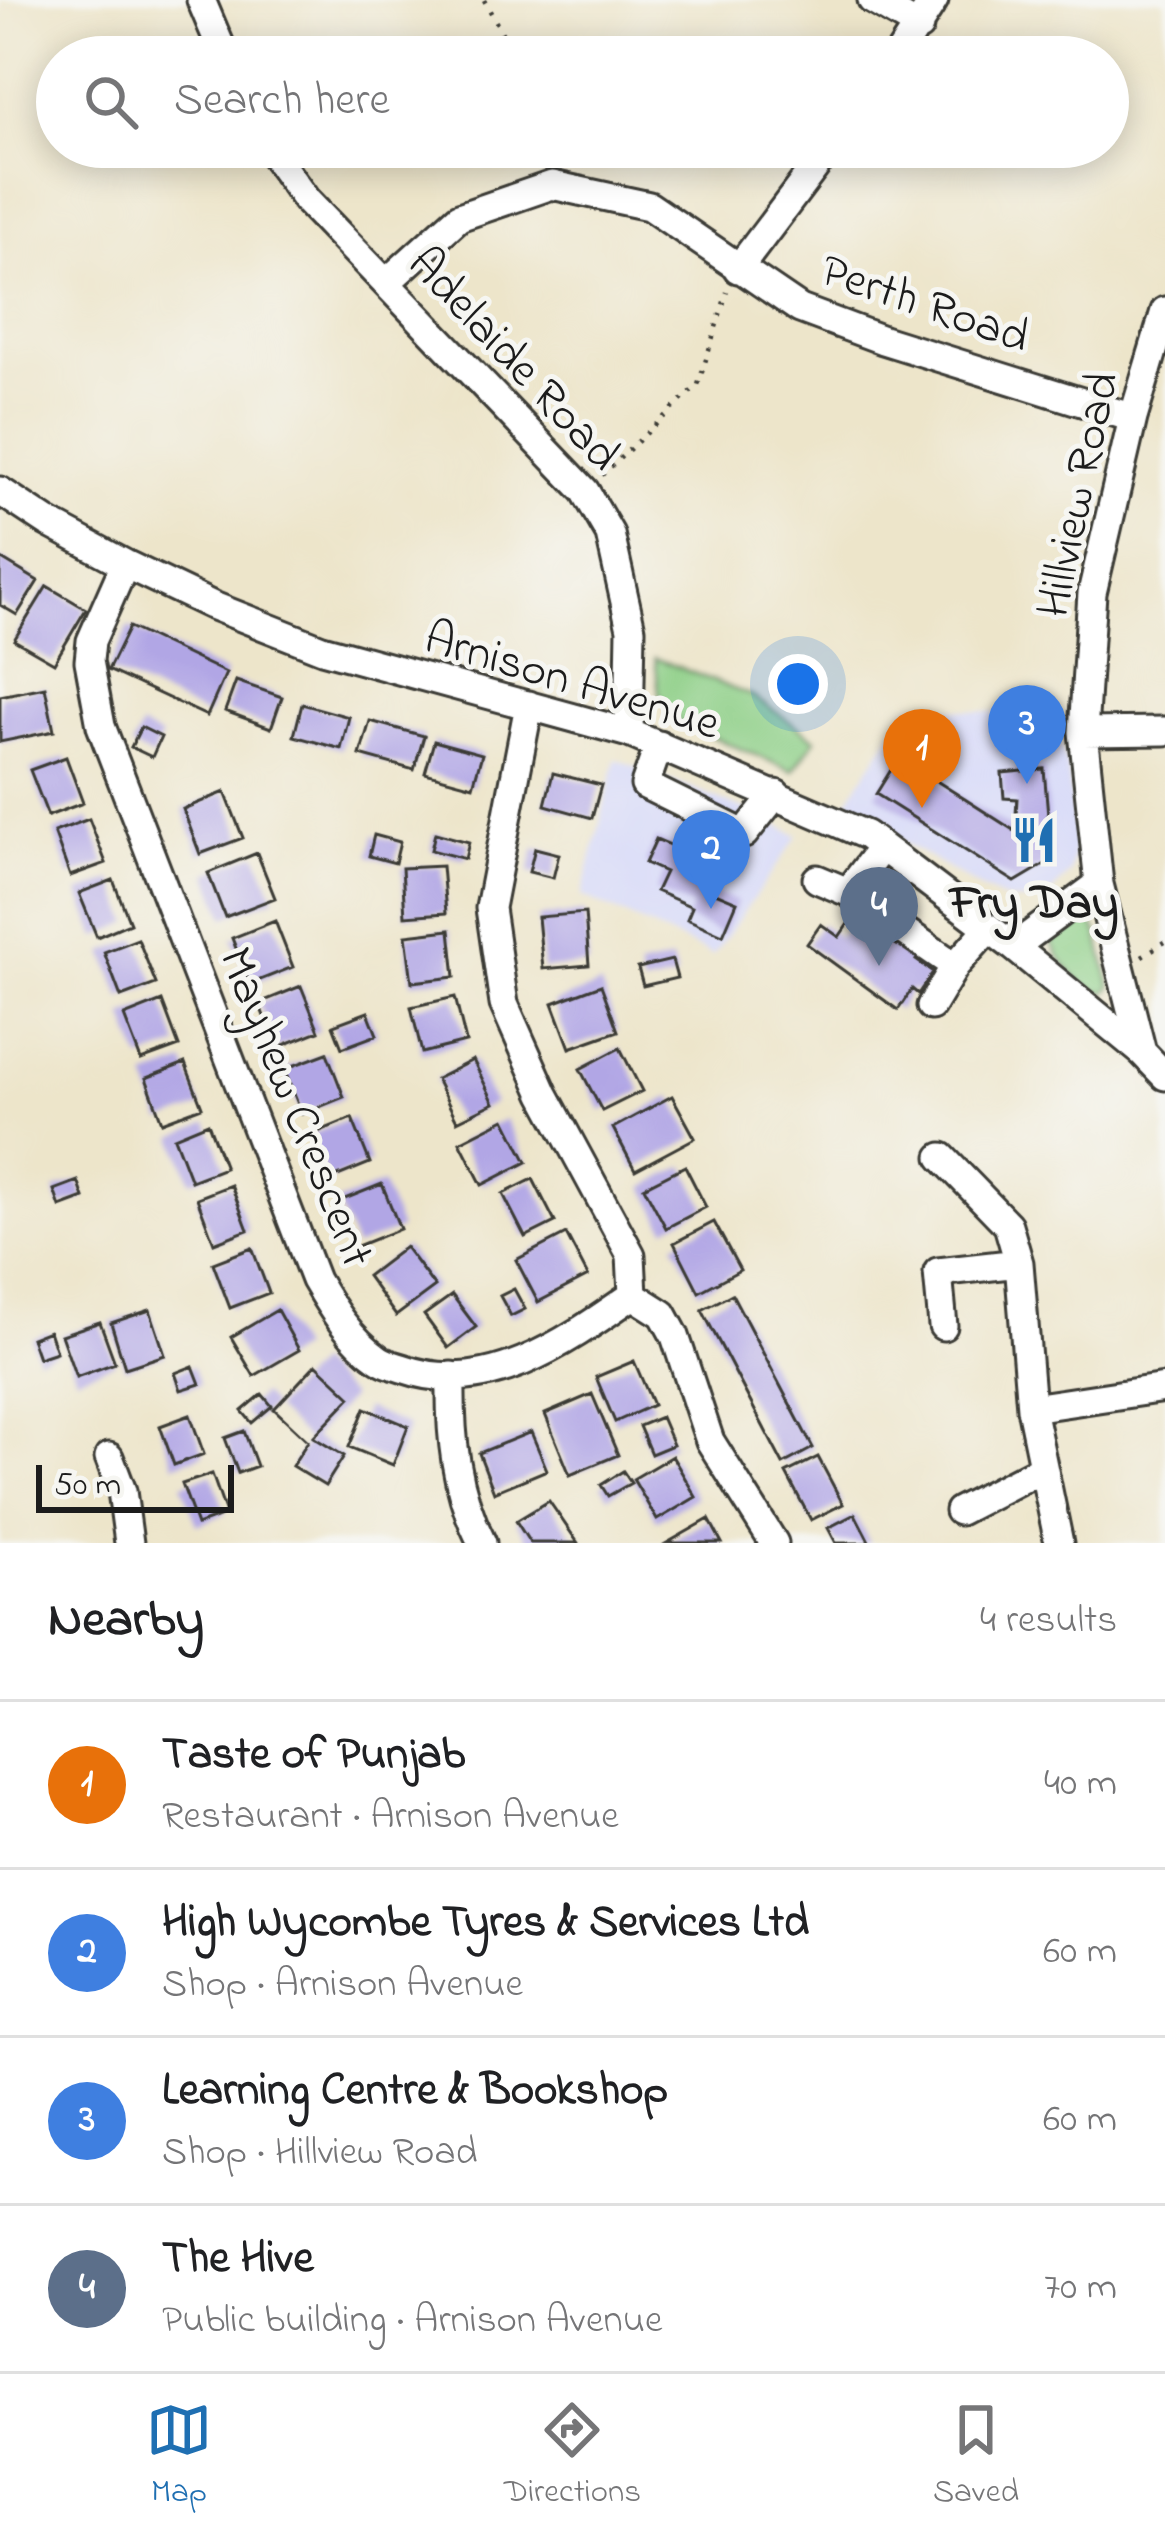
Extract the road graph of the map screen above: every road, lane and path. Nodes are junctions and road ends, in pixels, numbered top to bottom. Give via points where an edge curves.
1 (202, 0) edge
2 (484, 0) edge
3 (872, 0) edge
4 (934, 0) edge
5 (919, 27) junction
6 (217, 36) edge
7 (504, 36) edge
8 (912, 36) edge
9 (283, 168) edge
10 (814, 168) edge
11 (737, 268) junction
12 (387, 283) junction
13 (1165, 311) edge
14 (1133, 418) junction
15 (0, 491) edge
16 (585, 491) junction
17 (125, 564) junction
18 (529, 705) junction
19 (1165, 731) edge
20 (1083, 732) junction
21 (629, 733) junction
22 (658, 745) junction
23 (776, 794) junction
24 (881, 848) junction
25 (818, 879) dead end
26 (1099, 884) junction
27 (848, 892) junction
28 (989, 928) junction
29 (1014, 947) junction
30 (955, 966) junction
31 (931, 1006) dead end
32 (1142, 1052) junction
33 (1165, 1076) edge
34 (942, 1157) dead end
35 (1019, 1263) junction
36 (633, 1295) junction
37 (944, 1326) dead end
38 (451, 1376) junction
39 (1165, 1388) edge
40 (1031, 1408) junction
41 (109, 1457) dead end
42 (1042, 1468) junction
43 (958, 1511) dead end
44 (129, 1543) edge
45 (482, 1543) edge
46 (774, 1543) edge
47 (1059, 1543) edge

1 - 6 street
2 - 7 path
3 - 5 street
4 - 5 street
5 - 8 street
9 - 12 street, Adelaide Road
10 - 11 street
11 - 12 street, Perth Road via 649,206 552,185 459,217
11 - 14 street, Perth Road via 821,317
11 - 16 path via 698,385
12 - 16 street, Adelaide Road
13 - 14 street, Hillview Road
14 - 20 street, Hillview Road via 1092,593
15 - 17 street, Arnison Avenue
16 - 21 street, Adelaide Road via 610,534 631,629
17 - 18 street, Arnison Avenue via 322,650
17 - 38 street, Mayhew Crescent via 91,641 101,726 315,1280 340,1322 381,1361
18 - 21 street, Arnison Avenue
18 - 36 street via 490,908 504,1004 631,1255
19 - 20 street
20 - 26 street, Hillview Road
21 - 22 street, Arnison Avenue
22 - 23 street, Arnison Avenue
22 - 23 street via 645,785 744,834
23 - 24 street, Arnison Avenue
24 - 27 street
24 - 28 street, Arnison Avenue
25 - 27 street
26 - 29 street
26 - 32 street, Hillview Road
27 - 30 street
28 - 29 street, Arnison Avenue
28 - 30 street
29 - 32 street, Arnison Avenue
30 - 31 street
32 - 33 street, Arnison Avenue
34 - 35 street via 1008,1225
35 - 37 street via 938,1272
35 - 40 street
36 - 38 street, Mayhew Crescent via 570,1339 503,1370
36 - 46 street via 663,1314 710,1441
38 - 45 street via 457,1480
39 - 40 street
40 - 42 street
41 - 44 street
42 - 43 street
42 - 47 street

